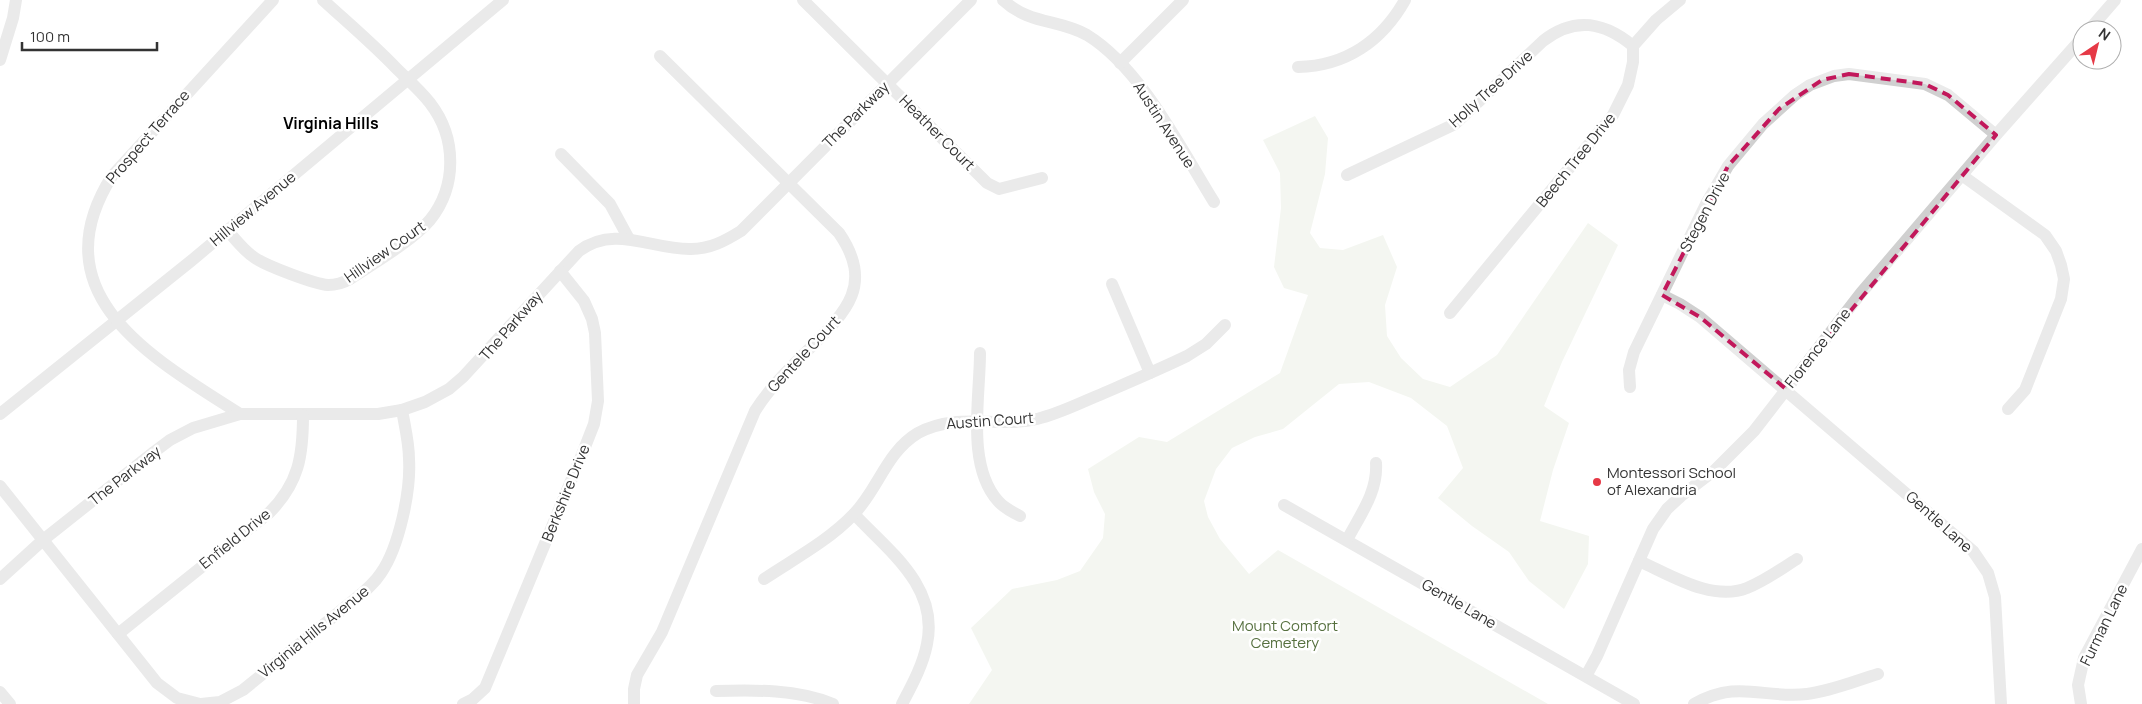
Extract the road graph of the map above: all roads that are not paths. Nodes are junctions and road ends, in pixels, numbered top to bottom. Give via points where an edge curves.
1 (16, 0) edge
2 (273, 0) edge
3 (323, 0) edge
4 (503, 0) edge
5 (803, 0) edge
6 (971, 0) edge
7 (1003, 0) edge
8 (1183, 0) edge
9 (1405, 0) edge
10 (1680, 0) edge
11 (2115, 0) edge
12 (2098, 20) edge
13 (1633, 46) junction
14 (2072, 49) edge
15 (660, 56) dead end
16 (0, 60) edge
17 (1120, 63) junction
18 (1298, 67) dead end
19 (408, 80) junction
20 (887, 84) junction
21 (1996, 135) junction
22 (561, 154) dead end
23 (1347, 175) dead end
24 (1963, 176) junction
25 (1042, 178) dead end
26 (788, 183) junction
27 (1214, 202) dead end
28 (228, 231) junction
29 (629, 239) junction
30 (560, 271) junction
31 (1112, 284) dead end
32 (1662, 295) junction
33 (1450, 313) dead end
34 (118, 320) junction
35 (1224, 325) dead end
36 (980, 354) dead end
37 (1150, 373) junction
38 (1630, 387) dead end
39 (1786, 389) junction
40 (2008, 409) dead end
41 (402, 410) junction
42 (0, 414) edge
43 (240, 414) junction
44 (303, 415) junction
45 (978, 421) junction
46 (1376, 462) dead end
47 (0, 486) edge
48 (1284, 505) dead end
49 (854, 514) junction
50 (1020, 516) dead end
51 (43, 540) junction
52 (1347, 540) junction
53 (2141, 555) edge
54 (1797, 559) dead end
55 (1639, 561) junction
56 (0, 579) edge
57 (764, 579) dead end
58 (118, 634) junction
59 (1878, 674) dead end
60 (1586, 676) junction
61 (716, 691) dead end
62 (0, 692) edge
63 (10, 704) edge
64 (200, 704) edge
65 (463, 704) edge
66 (634, 704) edge
67 (834, 704) edge
68 (902, 704) edge
69 (1634, 704) edge
70 (1694, 704) edge
71 (2001, 704) edge
72 (2081, 704) edge

1 - 16 street
2 - 34 street, Prospect Terrace via 123,162 104,188 91,225 89,261 98,293
3 - 19 street, Hillview Court
4 - 19 street, Hillview Avenue
5 - 20 street, Heather Court
6 - 20 street, The Parkway
7 - 17 street, Austin Avenue via 1031,18 1072,28 1086,35
8 - 17 street
9 - 18 street via 1387,28 1367,45 1323,65
10 - 13 street
11 - 12 street
13 - 23 street, Holly Tree Drive via 1618,34 1597,26 1583,25 1559,31 1543,41 1455,124
13 - 33 street, Beech Tree Drive via 1628,85 1614,115
14 - 21 street, Florence Lane
15 - 26 street, Gentele Court
17 - 27 street, Austin Avenue via 1146,93
19 - 28 street, Hillview Avenue
19 - 28 street, Hillview Court via 436,112 446,132 450,153 450,176 443,198 420,230 350,279 329,285 261,262
20 - 25 street, Heather Court via 987,183 999,189
20 - 26 street, The Parkway
21 - 24 street, Florence Lane
21 - 32 street, Stegen Drive via 1948,95 1925,84 1849,74 1822,80 1779,109 1728,166
22 - 29 street via 610,204
24 - 39 street, Florence Lane via 1861,294
24 - 40 street via 2044,235 2056,251 2064,279 2061,299 2025,390
26 - 29 street, The Parkway via 741,231 716,244 684,249
26 - 66 street, Gentele Court via 846,244 854,268 852,295 839,319 777,381 755,411 662,632 637,675
28 - 34 street, Hillview Avenue
29 - 30 street, The Parkway via 596,240 579,251
30 - 41 street, The Parkway via 464,377 434,397
30 - 65 street, Berkshire Drive via 584,301 594,325 599,388 597,412 484,688 473,700
31 - 37 street
32 - 38 street, Stegen Drive via 1630,363
32 - 39 street, Gentle Lane via 1700,317
34 - 42 street, Hillview Avenue
34 - 43 street, Prospect Terrace via 130,336 155,358
35 - 37 street, Austin Court via 1198,350
36 - 45 street
37 - 45 street, Austin Court via 1050,415 1023,421
39 - 55 street, Florence Lane via 1736,451 1667,510
39 - 71 street, Gentle Lane via 1962,540 1982,562 1992,585 1997,610
41 - 44 street, The Parkway via 378,414
41 - 64 street, Virginia Hills Avenue via 409,474 397,538 382,572 370,587 242,690 220,702
43 - 44 street, The Parkway
43 - 51 street, The Parkway via 194,428 170,440
44 - 58 street, Enfield Drive via 299,464 279,503
45 - 49 street, Austin Court via 937,426 912,437 892,456
45 - 50 street via 980,460 986,480 998,501
46 - 52 street via 1373,492
47 - 51 street, Virginia Hills Avenue
48 - 52 street, Gentle Lane
49 - 57 street, Austin Court
49 - 68 street via 913,576 926,604 928,644
51 - 56 street, The Parkway
51 - 58 street, Virginia Hills Avenue
52 - 60 street, Gentle Lane
53 - 72 street, Furman Lane via 2084,658 2078,685
54 - 55 street via 1746,588 1724,592 1702,588
55 - 60 street, Florence Lane
58 - 64 street, Virginia Hills Avenue via 162,688 177,698
59 - 70 street via 1809,694 1734,690
60 - 69 street, Gentle Lane
61 - 67 street via 790,693
62 - 63 street

